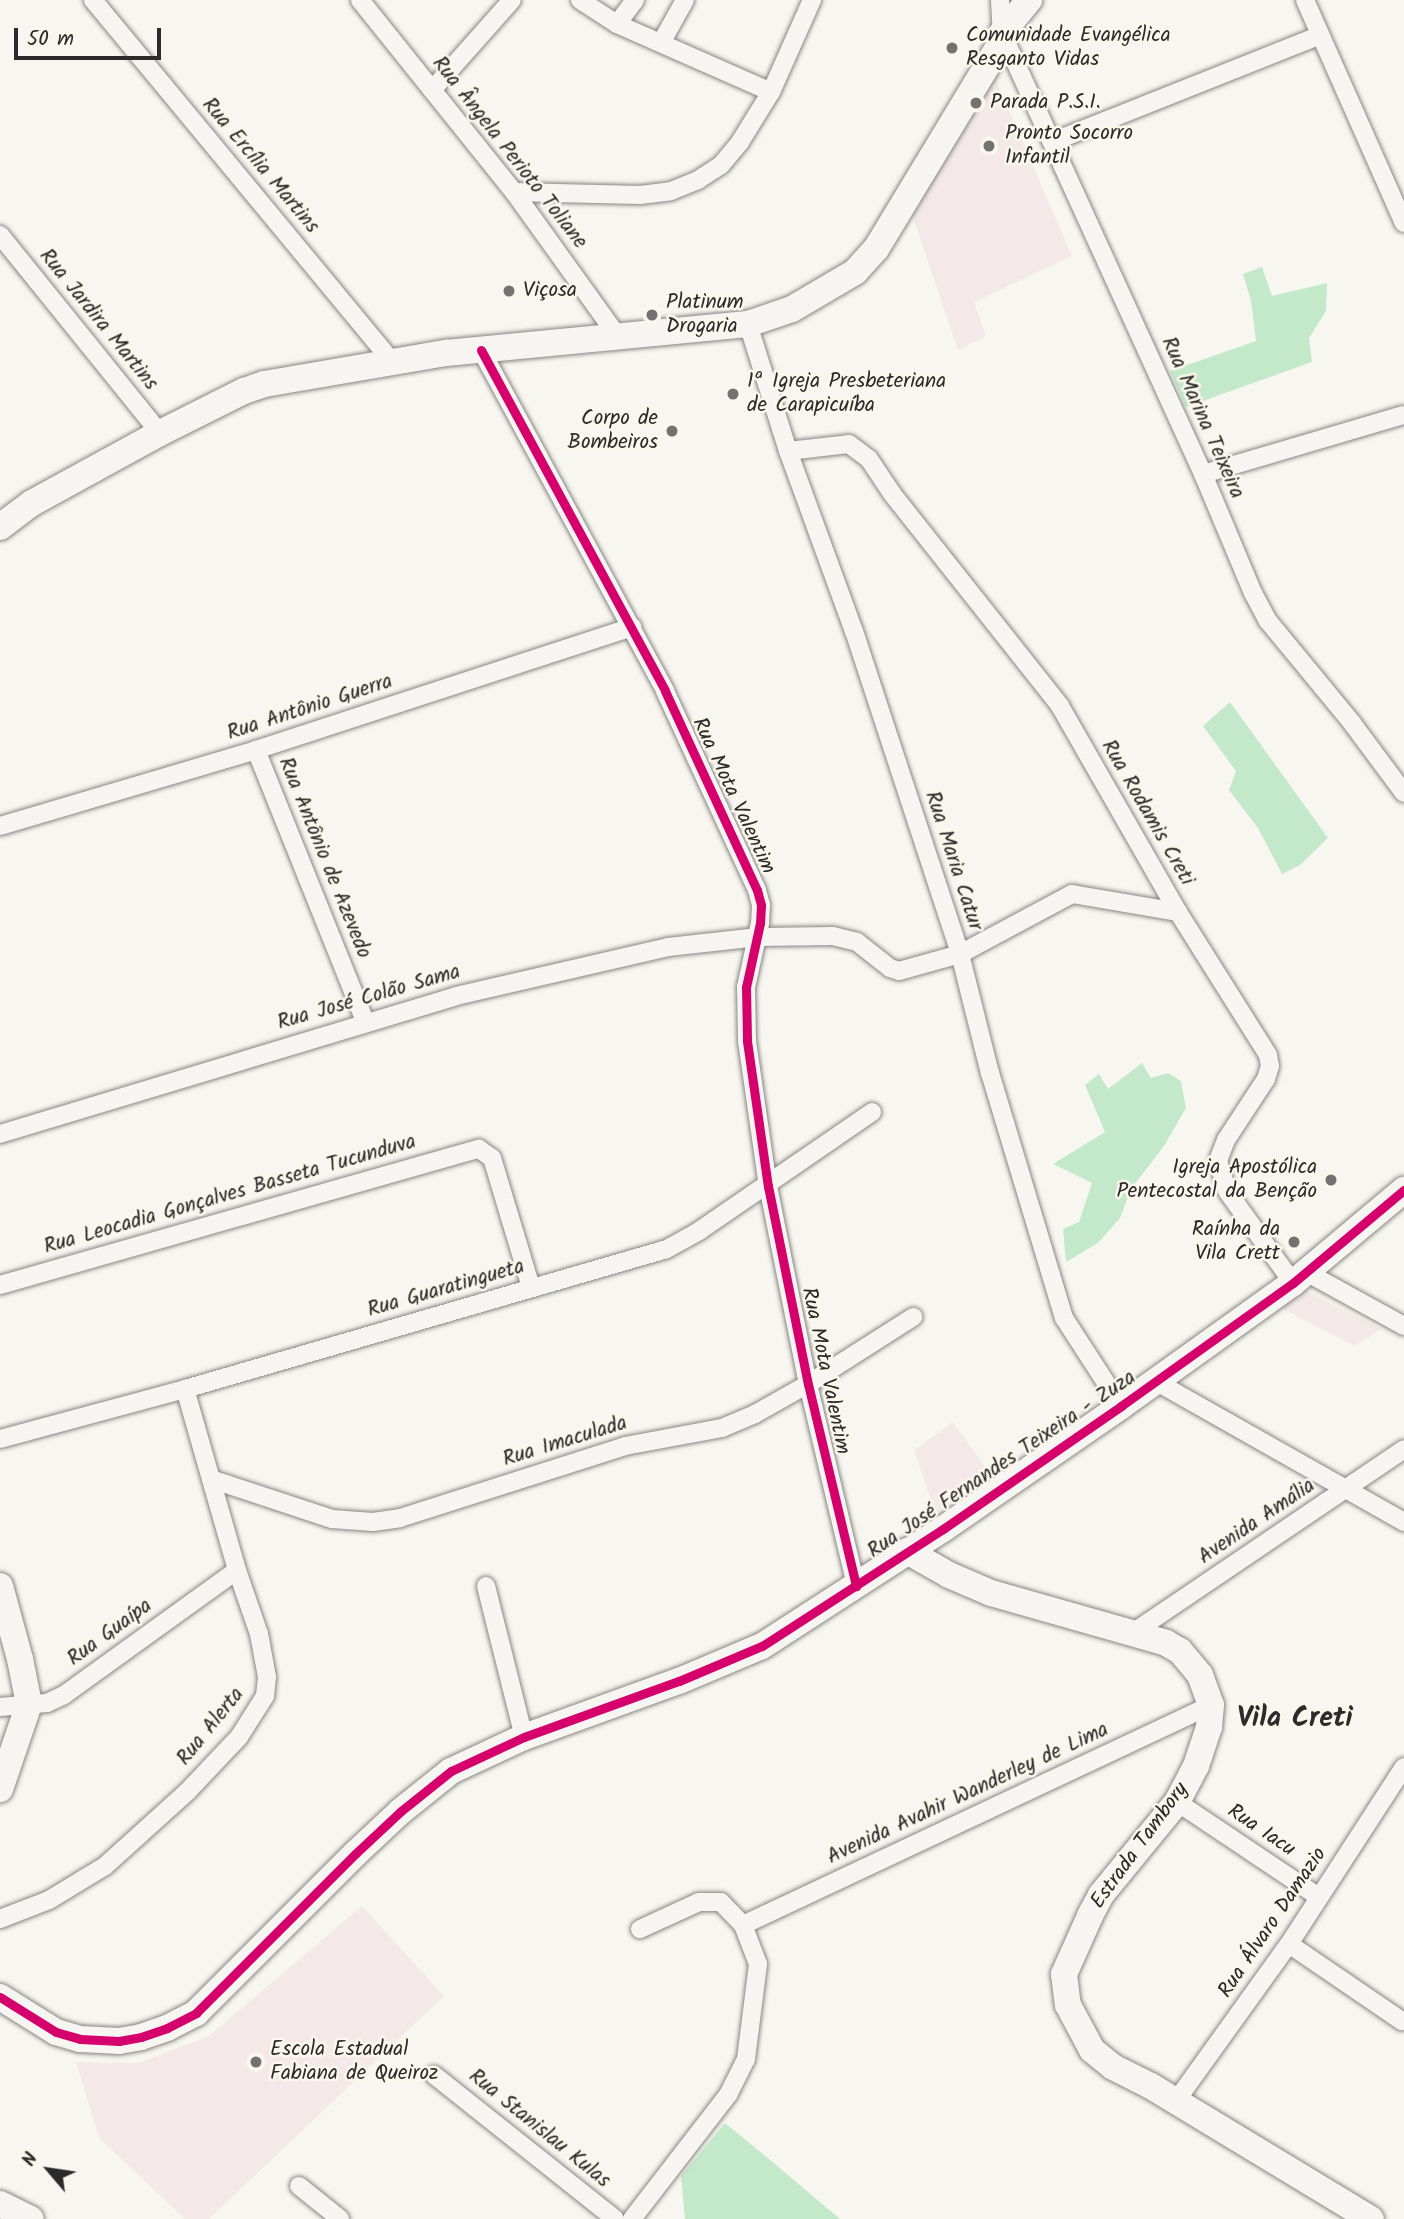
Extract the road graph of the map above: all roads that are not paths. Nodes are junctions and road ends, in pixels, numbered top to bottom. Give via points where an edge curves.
1 (93, 0) edge
2 (360, 0) edge
3 (512, 0) edge
4 (580, 0) edge
5 (635, 0) edge
6 (685, 0) edge
7 (813, 0) edge
8 (1000, 0) edge
9 (1029, 0) edge
10 (1305, 0) edge
11 (617, 24) junction
12 (1002, 33) junction
13 (1318, 36) junction
14 (661, 43) junction
15 (432, 90) junction
16 (771, 92) junction
17 (1052, 142) junction
18 (514, 192) junction
19 (1404, 223) edge
20 (0, 235) edge
21 (748, 324) junction
22 (619, 338) junction
23 (481, 350) junction
24 (392, 361) junction
25 (1404, 415) edge
26 (160, 433) junction
27 (788, 451) junction
28 (1203, 474) junction
29 (0, 527) edge
30 (632, 627) junction
31 (256, 750) junction
32 (1404, 793) edge
33 (0, 826) edge
34 (1178, 912) junction
35 (758, 937) junction
36 (960, 954) junction
37 (365, 1021) junction
38 (872, 1112) dead end
39 (0, 1133) edge
40 (768, 1186) junction
41 (1404, 1190) edge
42 (1299, 1278) junction
43 (0, 1285) edge
44 (531, 1287) junction
45 (913, 1317) dead end
46 (1404, 1326) edge
47 (1155, 1381) junction
48 (808, 1384) junction
49 (185, 1389) junction
50 (1121, 1406) junction
51 (0, 1439) edge
52 (1404, 1449) edge
53 (211, 1479) junction
54 (1345, 1490) junction
55 (1404, 1522) edge
56 (907, 1551) junction
57 (237, 1570) junction
58 (0, 1586) edge
59 (486, 1586) dead end
60 (856, 1586) junction
61 (1134, 1632) junction
62 (29, 1704) junction
63 (1211, 1704) junction
64 (0, 1707) edge
65 (524, 1737) junction
66 (1404, 1768) edge
67 (0, 1789) edge
68 (1177, 1802) junction
69 (1319, 1897) junction
70 (0, 1919) edge
71 (743, 1925) junction
72 (640, 1929) dead end
73 (1289, 1944) junction
74 (0, 1997) edge
75 (1402, 2021) dead end
76 (434, 2075) dead end
77 (1176, 2101) junction
78 (299, 2186) dead end
79 (0, 2204) edge
80 (31, 2219) edge
81 (340, 2219) edge
82 (615, 2219) edge
83 (632, 2219) edge
84 (1371, 2219) edge

1 - 24 street, Rua Ercília Martins
2 - 15 street, Rua Ângela Perioto Toliane
3 - 15 street
4 - 11 street
5 - 11 street
6 - 14 street
7 - 16 street
8 - 12 street
9 - 12 street
10 - 13 street
11 - 14 street
12 - 17 street, Rua Marina Teixeira
12 - 21 street via 1000,44 876,248 855,272 830,290
13 - 17 street
13 - 19 street
14 - 16 street
15 - 18 street, Rua Ângela Perioto Toliane
16 - 18 street via 721,165 671,191 640,195
17 - 28 street, Rua Marina Teixeira
18 - 22 street, Rua Ângela Perioto Toliane
20 - 26 street, Rua Jardira Martins
21 - 22 street
21 - 27 street, Rua Maria Catur
22 - 23 street
23 - 24 street
23 - 30 street, Rua Mota Valentim
24 - 26 street via 264,384
25 - 28 street
26 - 29 street via 33,503
27 - 34 street, Rua Rodamis Creti via 849,444 869,459 1060,706
27 - 36 street, Rua Maria Catur via 854,631
28 - 32 street, Rua Marina Teixeira via 1268,621
30 - 31 street, Rua Antônio Guerra
30 - 35 street, Rua Mota Valentim via 757,890 761,905
31 - 33 street, Rua Antônio Guerra
31 - 37 street, Rua Antônio de Azevedo
34 - 36 street, Rua José Colão Sama via 1072,894
34 - 42 street, Rua Rodamis Creti via 1268,1055 1270,1066 1218,1161 1227,1191
35 - 36 street, Rua José Colão Sama via 845,937 899,971
35 - 37 street, Rua José Colão Sama via 668,947
35 - 40 street, Rua Mota Valentim via 745,1012
36 - 50 street, Rua Maria Catur via 990,1073 1064,1318
37 - 39 street, Rua José Colão Sama
38 - 40 street, Rua Guaratingueta
40 - 44 street, Rua Guaratingueta via 665,1250
40 - 48 street, Rua Mota Valentim
41 - 42 street, Rua José Fernandes Teixeira - Zuza
42 - 46 street
42 - 47 street, Rua José Fernandes Teixeira - Zuza
43 - 44 street, Rua Leocadia Gonçalves Basseta Tucunduva via 473,1150 485,1151 492,1158
44 - 49 street, Rua Guaratingueta
45 - 48 street, Rua Imaculada
47 - 50 street, Rua José Fernandes Teixeira - Zuza
47 - 54 street
48 - 53 street, Rua Imaculada via 722,1428 625,1446 400,1518 373,1522 332,1519
48 - 60 street, Rua Mota Valentim
49 - 51 street, Rua Guaratingueta
49 - 53 street, Rua Alerta
50 - 56 street, Rua José Fernandes Teixeira - Zuza
52 - 54 street, Avenida Amália
53 - 57 street, Rua Alerta
54 - 55 street
54 - 61 street, Avenida Amália
56 - 60 street, Rua José Fernandes Teixeira - Zuza
56 - 61 street via 991,1593
57 - 62 street, Rua Guaípa via 64,1695 47,1703
57 - 70 street, Rua Alerta via 259,1634 267,1677 265,1696 239,1737 187,1792 104,1866 50,1900
58 - 62 street
59 - 65 street
60 - 65 street, Rua José Fernandes Teixeira - Zuza via 752,1651
61 - 63 street via 1180,1651 1200,1675
62 - 64 street, Rua Guaípa
62 - 67 street
63 - 68 street, Estrada Tambory via 1196,1766
63 - 71 street, Avenida Avahir Wanderley de Lima
65 - 74 street, Rua José Fernandes Teixeira - Zuza via 451,1771 401,1811 195,2013 167,2028 119,2041 80,2039 46,2027
66 - 69 street, Rua Álvaro Damazio
68 - 69 street, Rua Iacu
68 - 77 street, Estrada Tambory via 1101,1895 1064,1974 1068,2005 1092,2050 1113,2067
69 - 73 street, Rua Álvaro Damazio
71 - 72 street via 730,1909 711,1900
71 - 83 street via 758,1964 747,2059 728,2095
73 - 75 street
73 - 77 street, Rua Álvaro Damazio
76 - 82 street, Rua Stanislau Kulas
77 - 84 street, Estrada Tambory
78 - 81 street
79 - 80 street

